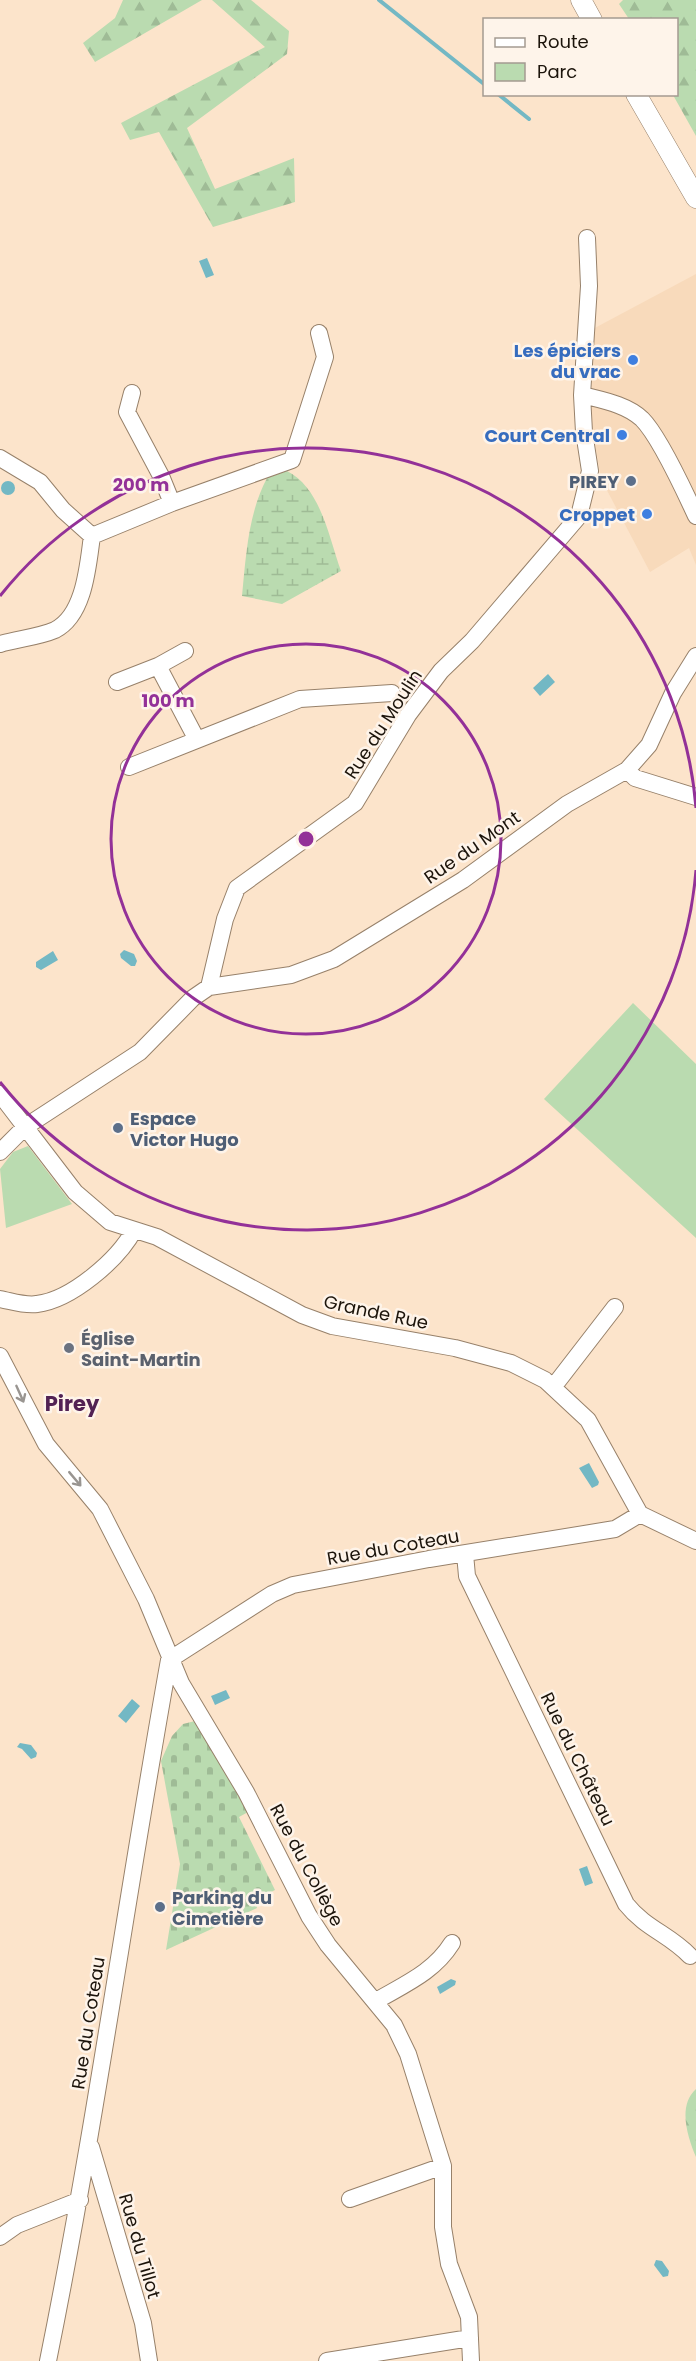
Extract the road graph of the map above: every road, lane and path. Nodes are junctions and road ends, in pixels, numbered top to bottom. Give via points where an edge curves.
1 (581, 0) edge
2 (591, 18) edge
3 (637, 96) edge
4 (696, 198) edge
5 (587, 238) dead end
6 (319, 333) dead end
7 (132, 393) dead end
8 (582, 395) junction
9 (0, 458) edge
10 (172, 503) junction
11 (696, 516) edge
12 (92, 536) junction
13 (0, 644) edge
14 (185, 651) dead end
15 (696, 656) edge
16 (158, 666) junction
17 (117, 682) dead end
18 (392, 693) dead end
19 (198, 740) junction
20 (129, 767) dead end
21 (627, 770) junction
22 (696, 797) edge
23 (209, 987) junction
24 (0, 1094) edge
25 (25, 1127) junction
26 (0, 1152) edge
27 (134, 1230) junction
28 (0, 1299) edge
29 (615, 1307) dead end
30 (0, 1356) edge
31 (554, 1386) junction
32 (640, 1514) junction
33 (696, 1540) edge
34 (465, 1554) junction
35 (202, 1640) junction
36 (169, 1660) junction
37 (181, 1683) junction
38 (164, 1691) junction
39 (452, 1944) dead end
40 (690, 1956) dead end
41 (376, 2001) junction
42 (89, 2143) junction
43 (443, 2166) junction
44 (350, 2199) dead end
45 (80, 2200) junction
46 (0, 2237) edge
47 (470, 2338) junction
48 (48, 2361) edge
49 (149, 2361) edge
50 (327, 2361) edge
51 (471, 2361) edge

1 - 2 main road
3 - 4 main road
5 - 8 street, Rue du Moulin via 589,286
6 - 10 street via 325,357 292,460
7 - 10 street via 127,412
8 - 11 street via 618,405 642,419
8 - 23 street, Rue du Moulin via 590,471 579,516 441,672 408,715 355,803 237,888 225,919
9 - 12 street via 40,482
10 - 12 street
12 - 13 street via 84,590 75,608 57,629
14 - 16 street
15 - 21 street, Rue du Mont via 673,693 649,745
16 - 17 street
16 - 19 street
18 - 19 street via 300,699
19 - 20 street
21 - 22 street via 635,778
21 - 23 street, Rue du Mont via 567,804 463,880 334,959 291,975
23 - 25 street via 140,1052
24 - 25 street, Grande Rue
25 - 26 street
25 - 27 street, Grande Rue via 90,1207 110,1222
27 - 28 street via 120,1254 72,1289 37,1304
27 - 31 street, Grande Rue via 158,1237 312,1319 511,1363
29 - 31 street
30 -> 36 street, Rue du Collège via 46,1444 100,1509 146,1599
31 - 32 street, Grande Rue via 588,1420
32 - 33 street
32 - 34 street, Rue du Coteau via 615,1529
34 - 35 street, Rue du Coteau via 293,1585 272,1594
34 - 40 street, Rue du Château via 467,1576 626,1904 650,1928
35 - 36 street, Rue du Coteau
35 - 37 street via 189,1659
36 - 37 street, Rue du Collège
36 - 38 street, Rue du Coteau
37 - 38 street
37 - 41 street, Rue du Collège via 246,1792 309,1916 328,1945
38 - 42 street, Rue du Coteau
39 - 41 street via 430,1970
41 - 43 street, Rue du Collège via 394,2025 408,2054
42 - 45 street, Rue du Coteau
42 - 49 street, Rue du Tillot via 143,2323
43 - 44 street
43 - 47 street, Rue du Collège via 446,2246 469,2317
45 - 46 street via 17,2225
45 - 48 street, Rue du Coteau
47 - 50 street
47 - 51 street, Rue du Collège

